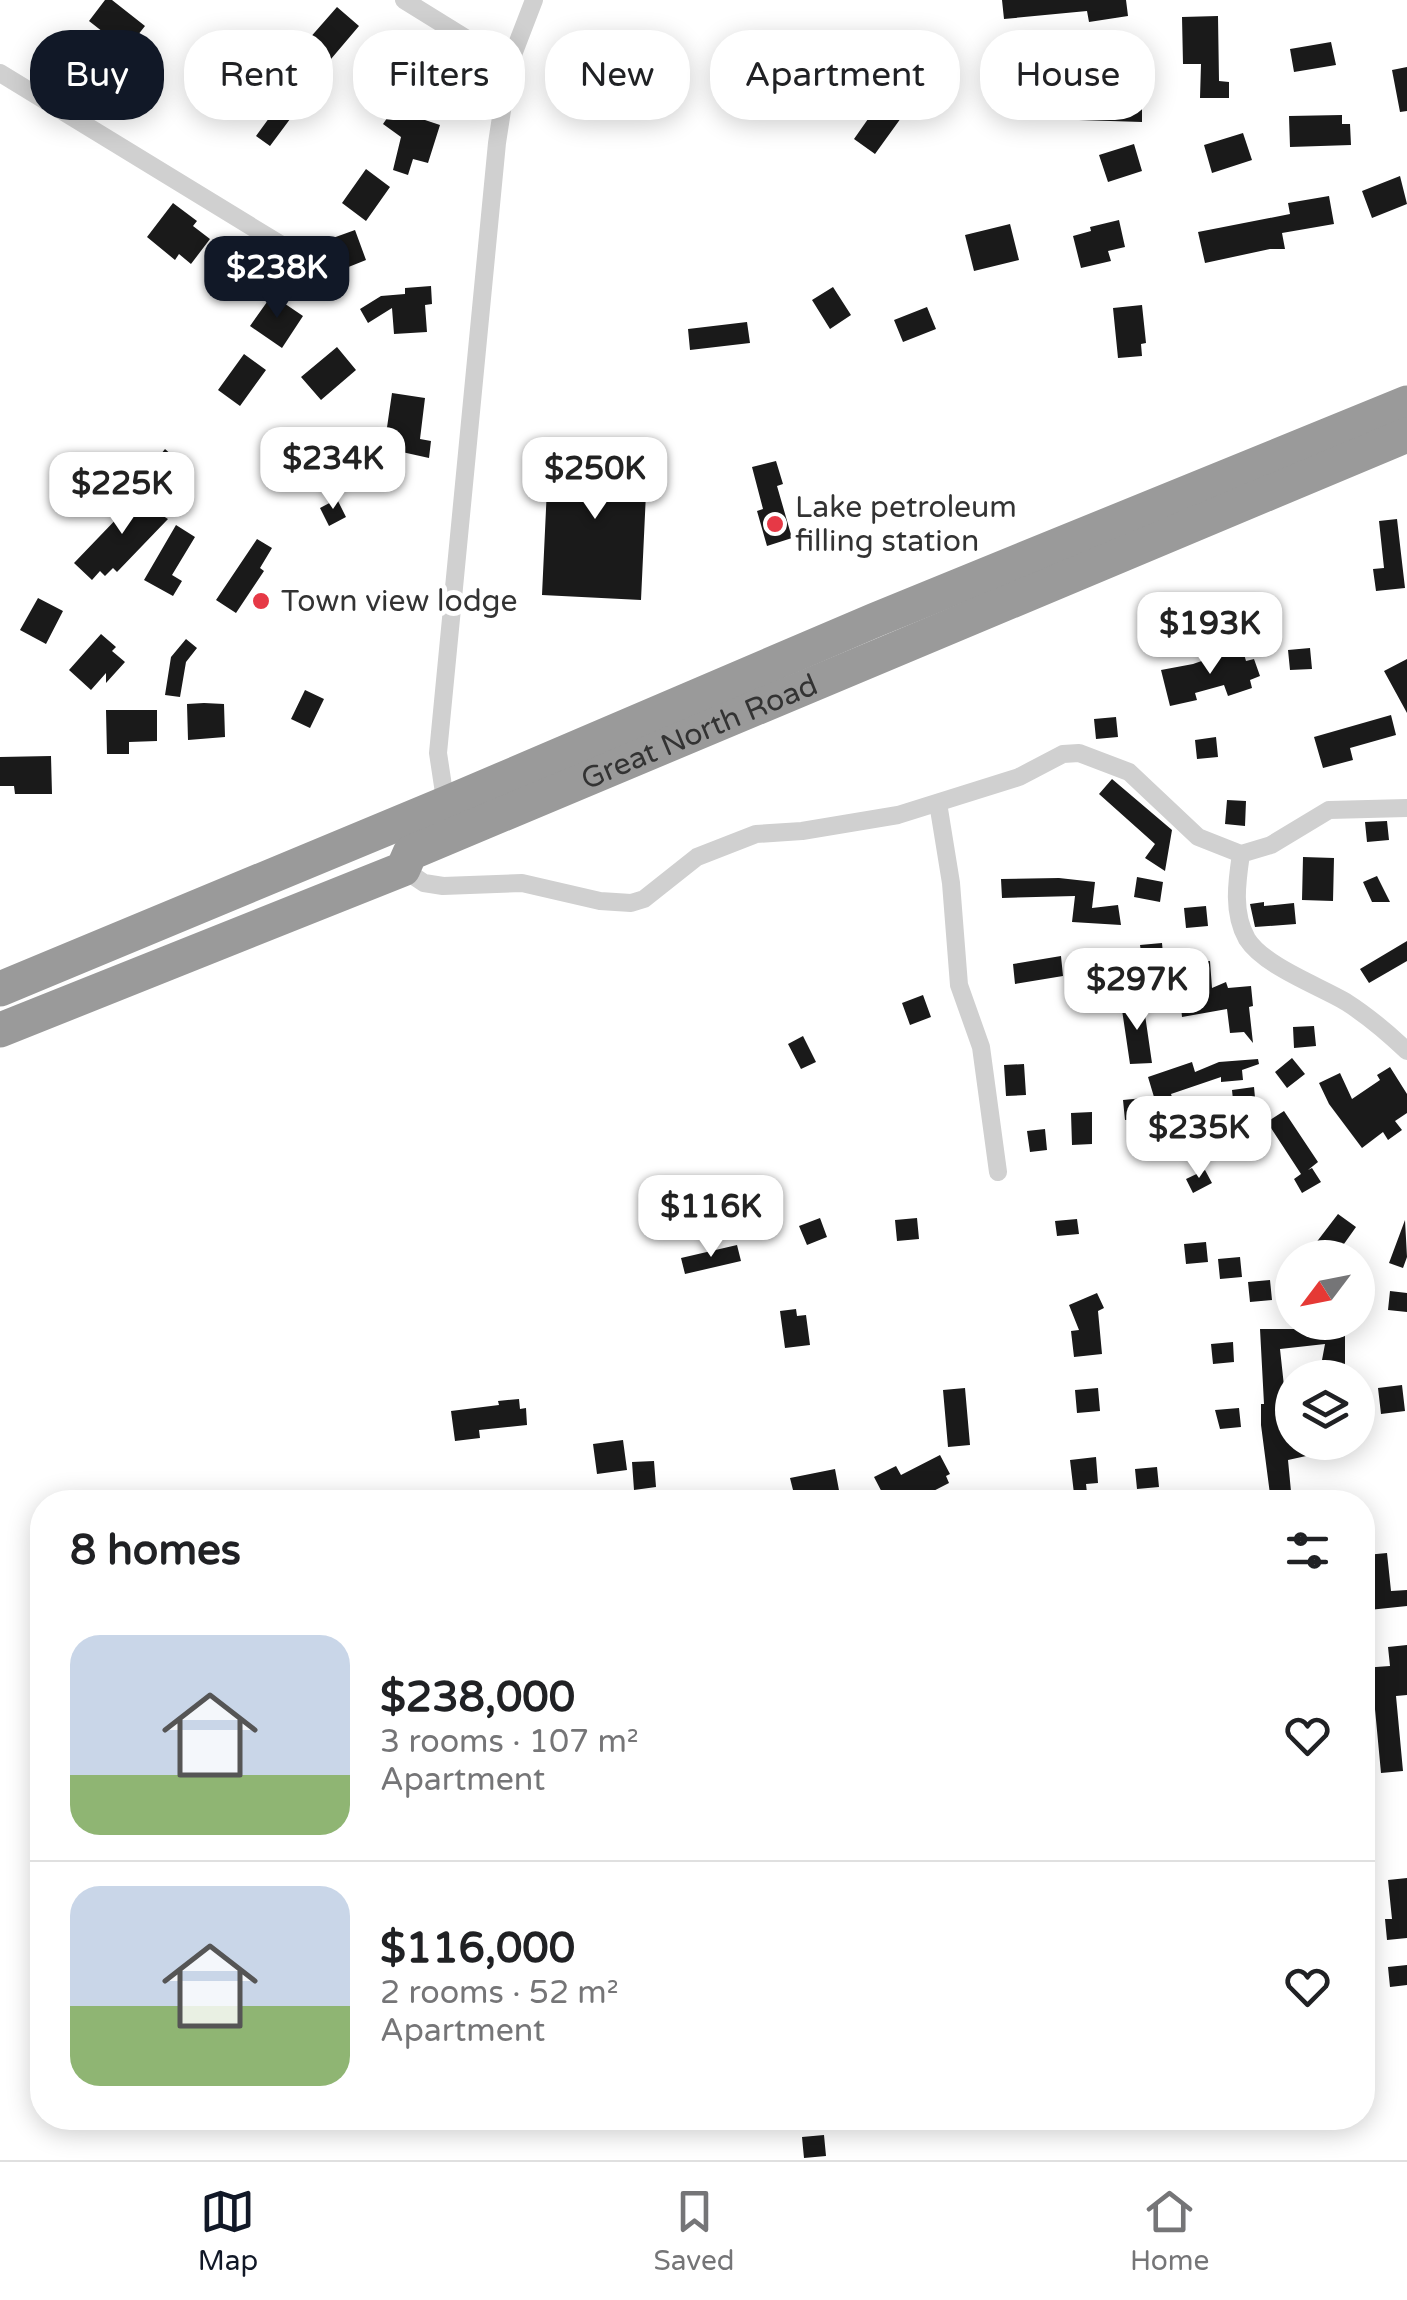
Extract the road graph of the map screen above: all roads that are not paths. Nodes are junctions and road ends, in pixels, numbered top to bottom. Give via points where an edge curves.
1 (404, 0) edge
2 (534, 0) edge
3 (453, 30) edge
4 (522, 30) edge
5 (0, 72) edge
6 (500, 120) edge
7 (294, 252) dead end
8 (1407, 402) edge
9 (1407, 435) edge
10 (938, 803) junction
11 (1407, 808) edge
12 (450, 820) junction
13 (1241, 854) junction
14 (403, 870) junction
15 (0, 989) edge
16 (0, 1030) edge
17 (1407, 1051) edge
18 (998, 1172) dead end

1 - 3 street
2 - 4 street
5 - 7 street
6 - 12 street via 438,753
8 - 12 highway, Great North Road via 875,620
9 - 12 highway, Great North Road
10 - 13 street via 1079,753 1129,772 1198,837
10 - 14 street via 860,822 756,834 697,857 632,903 522,883 424,883
10 - 18 street via 959,985 981,1047
11 - 13 street via 1329,810 1271,846
12 - 14 highway, Great North Road via 410,853
12 - 15 highway, Great North Road
13 - 17 street via 1236,897 1249,942 1360,1012
14 - 16 highway, Great North Road

